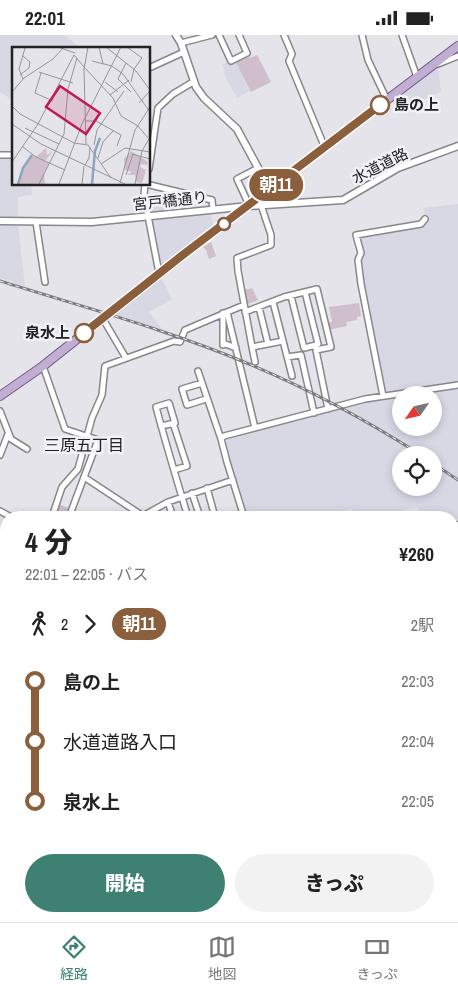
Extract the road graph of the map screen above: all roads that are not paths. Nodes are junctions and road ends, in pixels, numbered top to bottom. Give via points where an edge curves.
1 (176, 35) edge
2 (212, 35) edge
3 (219, 35) edge
4 (239, 35) edge
5 (284, 35) edge
6 (362, 35) edge
7 (402, 35) edge
8 (181, 43) junction
9 (458, 46) edge
10 (184, 52) junction
11 (458, 56) edge
12 (430, 67) junction
13 (150, 68) edge
14 (417, 77) junction
15 (193, 82) junction
16 (387, 100) junction
17 (458, 146) edge
18 (325, 148) junction
19 (150, 162) edge
20 (258, 168) junction
21 (145, 185) edge
22 (149, 185) edge
23 (270, 190) junction
24 (343, 200) joint
25 (273, 204) junction
26 (261, 205) junction
27 (249, 206) junction
28 (213, 210) junction
29 (148, 216) junction
30 (425, 219) dead end
31 (0, 221) edge
32 (36, 222) junction
33 (159, 273) junction
34 (45, 282) dead end
35 (305, 292) junction
36 (291, 296) junction
37 (273, 302) junction
38 (244, 305) junction
39 (258, 308) junction
40 (246, 314) junction
41 (226, 318) junction
42 (103, 319) junction
43 (283, 341) junction
44 (268, 344) junction
45 (252, 347) junction
46 (316, 347) junction
47 (236, 348) junction
48 (304, 348) junction
49 (296, 356) junction
50 (287, 357) junction
51 (126, 358) junction
52 (256, 362) dead end
53 (43, 366) junction
54 (198, 371) dead end
55 (292, 376) dead end
56 (202, 383) junction
57 (458, 385) edge
58 (0, 396) edge
59 (383, 396) junction
60 (206, 399) junction
61 (328, 409) junction
62 (0, 411) edge
63 (314, 413) junction
64 (173, 423) junction
65 (161, 426) junction
66 (255, 429) junction
67 (8, 434) junction
68 (88, 437) junction
69 (221, 439) junction
70 (28, 449) dead end
71 (0, 455) edge
72 (174, 470) junction
73 (84, 477) junction
74 (233, 480) junction
75 (207, 488) junction
76 (192, 493) junction
77 (182, 496) junction
78 (168, 502) junction
79 (54, 511) edge
80 (71, 511) edge
81 (133, 511) edge
82 (157, 511) edge
83 (171, 511) edge
84 (186, 511) edge
85 (198, 511) edge
86 (214, 511) edge
87 (242, 511) edge

1 - 8 street
2 - 8 street
3 - 4 street via 231,61 248,53
5 - 18 street via 292,54 289,61
6 - 16 street via 368,61
7 - 14 street
8 - 10 street
9 - 12 main road
10 - 13 street
10 - 15 street
11 - 12 street
12 - 14 main road
14 - 16 main road
15 - 19 street via 158,107
15 - 20 street via 204,98 236,129
16 - 18 main road
17 - 24 street, 水道道路 via 398,168
18 - 23 main road
20 - 23 street
20 - 27 street via 238,179
21 - 29 street
22 - 28 street via 212,200
23 - 25 street via 268,200
23 - 27 main road
24 - 25 street, 宮戸橋通り
25 - 26 street, 宮戸橋通り
26 - 27 street, 宮戸橋通り
26 - 38 street via 271,245 237,258
27 - 28 street, 宮戸橋通り
27 - 33 main road
28 - 29 street, 宮戸橋通り
29 - 32 street, 宮戸橋通り via 92,222
29 - 33 street
30 - 59 street via 421,224 356,235 361,253 358,260 360,281
31 - 32 street, 宮戸橋通り
32 - 34 street
33 - 42 main road
35 - 36 street
35 - 46 street via 318,344
35 - 46 street via 317,289 331,347
36 - 37 street
36 - 48 street
37 - 39 street
37 - 43 street
38 - 40 street
38 - 41 street
39 - 40 street
39 - 44 street
40 - 45 street
41 - 47 street
41 - 47 street via 223,344
41 - 51 street via 185,330 177,342
42 - 51 street
42 - 53 main road
43 - 44 street
43 - 50 street
44 - 45 street
45 - 52 street
46 - 48 street
46 - 61 street
47 - 66 street
48 - 49 street
49 - 50 street
49 - 63 street via 301,355
50 - 55 street
51 - 68 street via 105,366 102,395
53 - 58 main road
53 - 68 street via 65,429
54 - 56 street
56 - 60 street
56 - 60 street via 182,389 187,405
57 - 59 street
59 - 61 street
60 - 69 street
61 - 63 street
62 - 67 street
63 - 66 street
64 - 65 street
64 - 65 street via 169,403 156,407
64 - 72 street via 187,466
65 - 72 street
66 - 69 street
67 - 70 street
67 - 71 street
68 - 73 street via 98,440
68 - 79 street via 78,469 62,487
69 - 74 street
72 - 77 street
73 - 80 street
73 - 81 street
74 - 75 street
74 - 87 street
75 - 76 street
75 - 86 street
76 - 77 street
76 - 85 street
77 - 78 street
77 - 84 street
78 - 82 street
78 - 83 street

